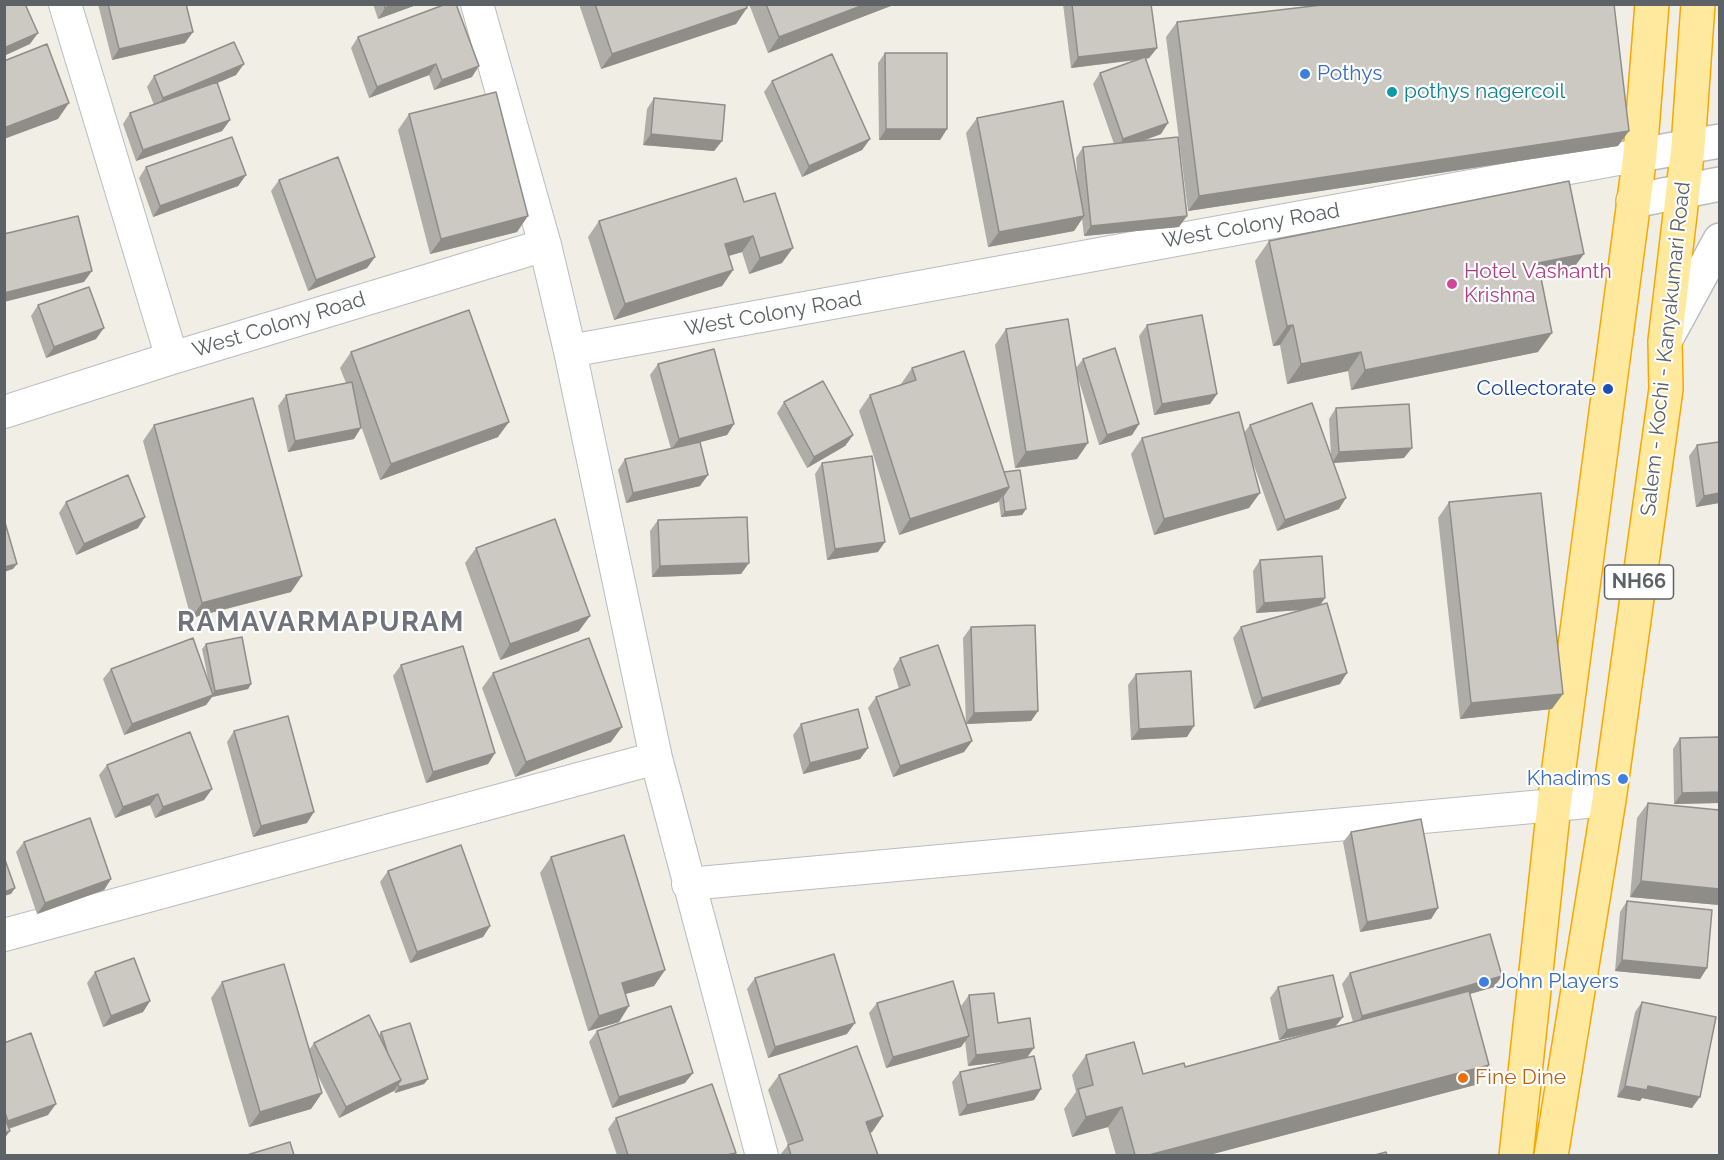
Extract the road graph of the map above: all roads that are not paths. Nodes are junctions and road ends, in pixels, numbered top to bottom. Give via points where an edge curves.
1 (65, 4) edge
2 (477, 4) edge
3 (1652, 4) edge
4 (1698, 4) edge
5 (1719, 141) edge
6 (1688, 147) junction
7 (1640, 155) junction
8 (1719, 184) edge
9 (1682, 191) junction
10 (1633, 201) junction
11 (1719, 240) edge
12 (545, 245) junction
13 (1665, 340) junction
14 (570, 351) junction
15 (172, 358) junction
16 (4, 412) edge
17 (656, 758) junction
18 (1609, 800) junction
19 (1554, 805) junction
20 (688, 884) junction
21 (4, 935) edge
22 (762, 1155) edge
23 (1516, 1155) edge
24 (1551, 1155) edge

1 - 15 street
2 - 12 street
3 - 7 highway, NH66
4 - 6 highway, Salem - Kochi - Kanyakumari Road / NH66
5 - 6 main road
6 - 7 main road
6 - 9 highway, Salem - Kochi - Kanyakumari Road / NH66
7 - 10 highway, NH66
7 - 14 street, West Colony Road
8 - 9 main road
9 - 10 main road
9 - 13 highway, Salem - Kochi - Kanyakumari Road / NH66
10 - 19 highway, NH66
11 - 13 main road
12 - 14 street
12 - 15 street, West Colony Road
13 - 18 highway, Salem - Kochi - Kanyakumari Road / NH66 via 1666,389
14 - 17 street
15 - 16 street, West Colony Road
17 - 20 street
17 - 21 street
18 - 19 street
18 - 24 highway, Salem - Kochi - Kanyakumari Road / NH66
19 - 20 street
19 - 23 highway, NH66
20 - 22 street

